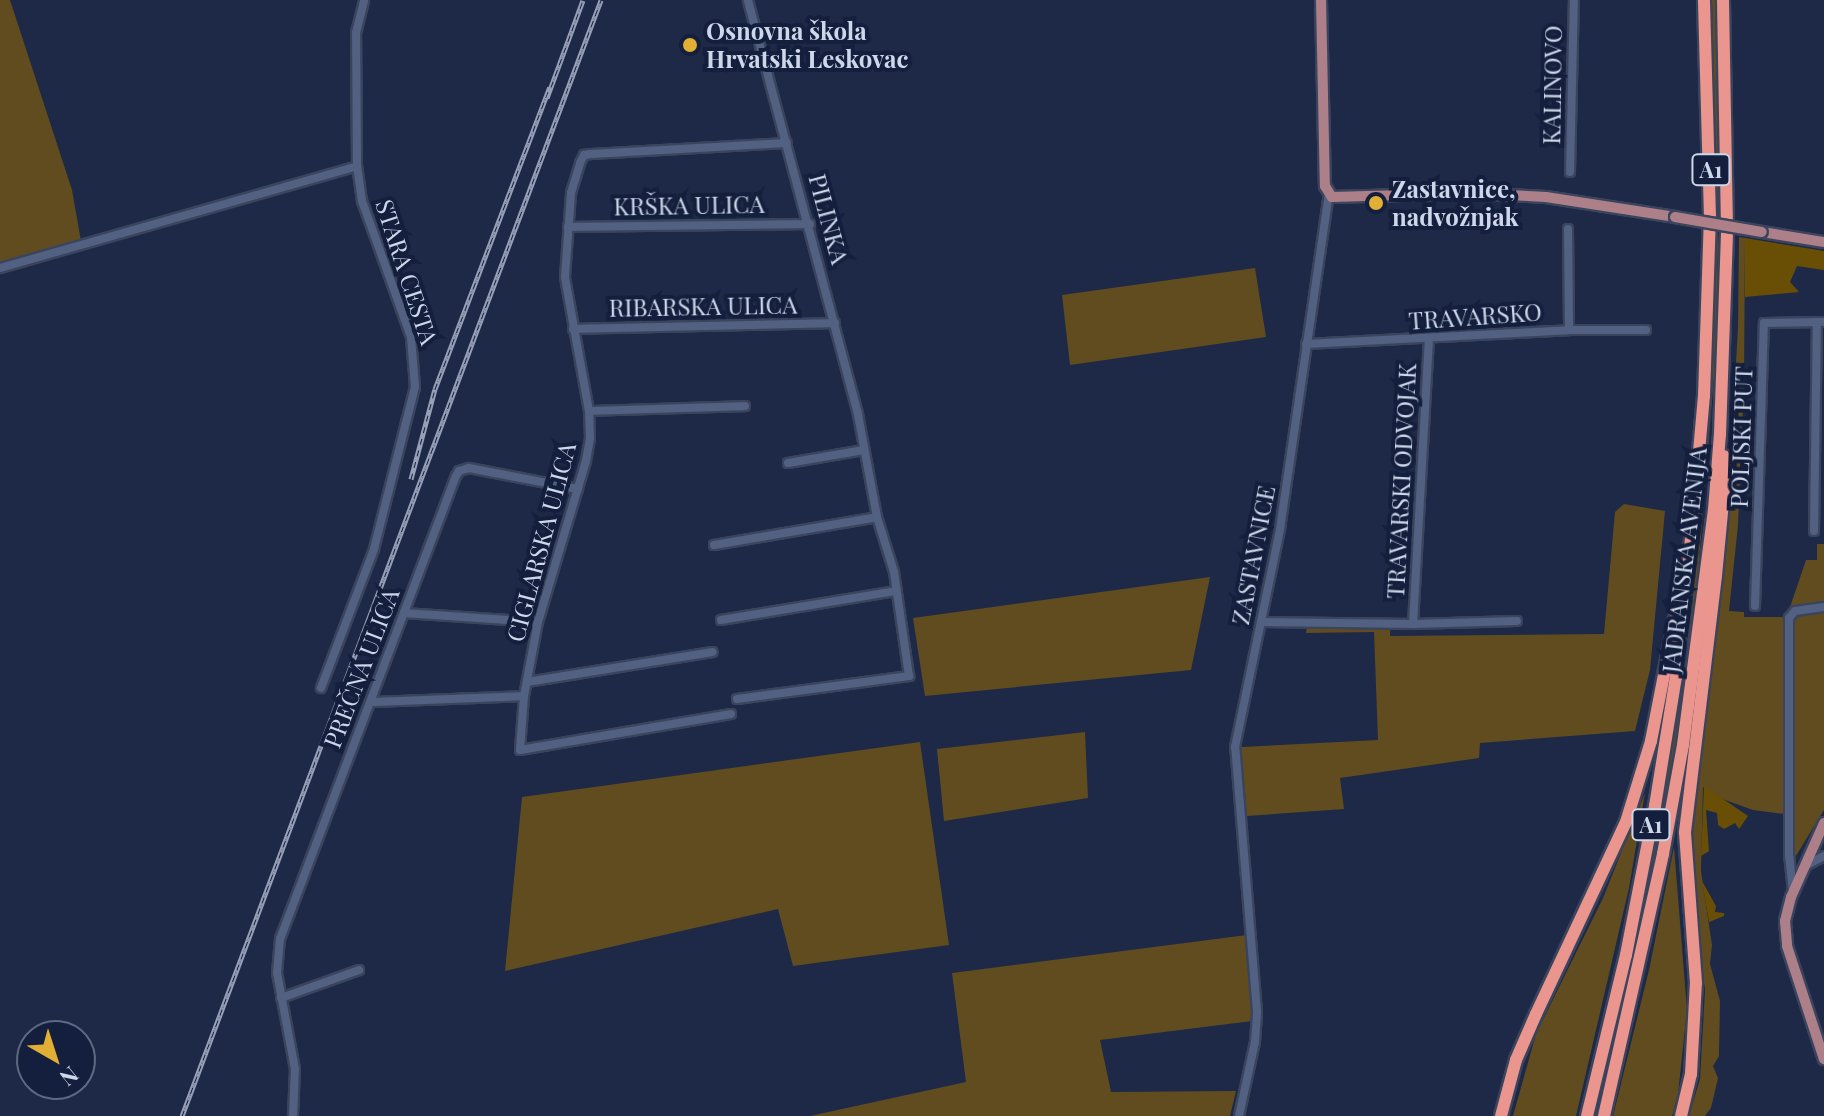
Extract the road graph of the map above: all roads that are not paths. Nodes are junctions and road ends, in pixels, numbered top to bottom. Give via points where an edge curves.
1 (364, 0) edge
2 (748, 0) edge
3 (1321, 0) edge
4 (1574, 0) edge
5 (1704, 0) edge
6 (1723, 0) edge
7 (787, 143) junction
8 (357, 166) junction
9 (1570, 172) dead end
10 (1329, 195) junction
11 (810, 224) junction
12 (568, 227) junction
13 (1568, 229) dead end
14 (1824, 242) edge
15 (0, 268) edge
16 (1821, 322) edge
17 (835, 323) junction
18 (573, 329) junction
19 (1569, 330) junction
20 (1646, 330) dead end
21 (1429, 339) junction
22 (1306, 344) junction
23 (745, 406) dead end
24 (589, 411) junction
25 (1720, 434) junction
26 (864, 450) junction
27 (788, 463) dead end
28 (578, 489) junction
29 (877, 517) junction
30 (1692, 530) junction
31 (1814, 531) dead end
32 (714, 545) dead end
33 (897, 591) junction
34 (1755, 606) dead end
35 (1824, 607) edge
36 (404, 613) junction
37 (721, 620) dead end
38 (1517, 621) dead end
39 (538, 622) junction
40 (1261, 622) junction
41 (1413, 624) junction
42 (713, 652) dead end
43 (527, 682) junction
44 (321, 688) dead end
45 (524, 696) junction
46 (737, 699) dead end
47 (371, 702) junction
48 (731, 714) dead end
49 (1824, 823) edge
50 (1824, 856) edge
51 (1804, 866) junction
52 (1793, 892) junction
53 (359, 970) dead end
54 (281, 998) junction
55 (1525, 1043) junction
56 (1824, 1059) edge
57 (1682, 1112) edge
58 (293, 1116) edge
59 (1239, 1116) edge
60 (1501, 1116) edge
61 (1510, 1116) edge
62 (1587, 1116) edge
63 (1604, 1116) edge

1 - 8 street, STARA CESTA via 356,33
2 - 7 street, PILINKA
3 - 10 main road, ZASTAVNICE
4 - 9 street, KALINOVO
5 - 30 highway, JADRANSKA AVENIJA / A1 via 1710,227 1704,396
6 - 25 highway, JADRANSKA AVENIJA / A1 via 1727,205
7 - 11 street, PILINKA
7 - 12 street, CIGLARSKA ULICA via 584,155 571,193
8 - 15 street
8 - 44 street, STARA CESTA via 362,201 411,337 415,387 374,549
10 - 14 main road, bridge via 1531,196
10 - 22 street, ZASTAVNICE
11 - 12 street, KRŠKA ULICA
11 - 17 street, PILINKA
12 - 18 street, CIGLARSKA ULICA via 565,277
13 - 19 street
16 - 31 street, POLJSKI PUT
16 - 34 street, POLJSKI PUT via 1764,323
17 - 18 street, RIBARSKA ULICA
17 - 26 street, PILINKA
18 - 24 street, CIGLARSKA ULICA
19 - 20 street, TRAVARSKO
19 - 21 street, TRAVARSKO
21 - 22 street, TRAVARSKO
21 - 41 street, TRAVARSKI ODVOJAK
22 - 40 street, ZASTAVNICE
23 - 24 street, CIGLARSKA ULICA
24 - 28 street, CIGLARSKA ULICA via 590,438
25 - 57 highway via 1726,471 1685,832 1696,983 1695,1039
25 - 63 highway, JADRANSKA AVENIJA / A1 via 1683,745 1646,942
26 - 27 street
26 - 29 street, PILINKA
28 - 36 street, PREČNA ULICA via 469,468 459,471
28 - 39 street, CIGLARSKA ULICA
29 - 32 street
29 - 33 street, PILINKA
30 - 55 highway via 1651,741 1626,822
30 - 62 highway, JADRANSKA AVENIJA / A1 via 1655,806
33 - 37 street
33 - 46 street, PILINKA via 909,676
35 - 52 street via 1795,611 1789,618
36 - 39 street
36 - 47 street, PREČNA ULICA
38 - 41 street, TRAVARSKI ODVOJAK
39 - 43 street, CIGLARSKA ULICA
40 - 41 street, TRAVARSKI ODVOJAK
40 - 59 street, ZASTAVNICE via 1235,747 1257,1012
42 - 43 street
43 - 45 street, CIGLARSKA ULICA
45 - 47 street
45 - 48 street, CIGLARSKA ULICA via 520,750
47 - 54 street, PREČNA ULICA via 284,922 277,956
49 - 51 main road
50 - 51 street
51 - 52 main road
52 - 56 main road via 1785,921 1787,946
53 - 54 street
54 - 58 street, PREČNA ULICA via 295,1069
55 - 60 highway
55 - 61 highway

